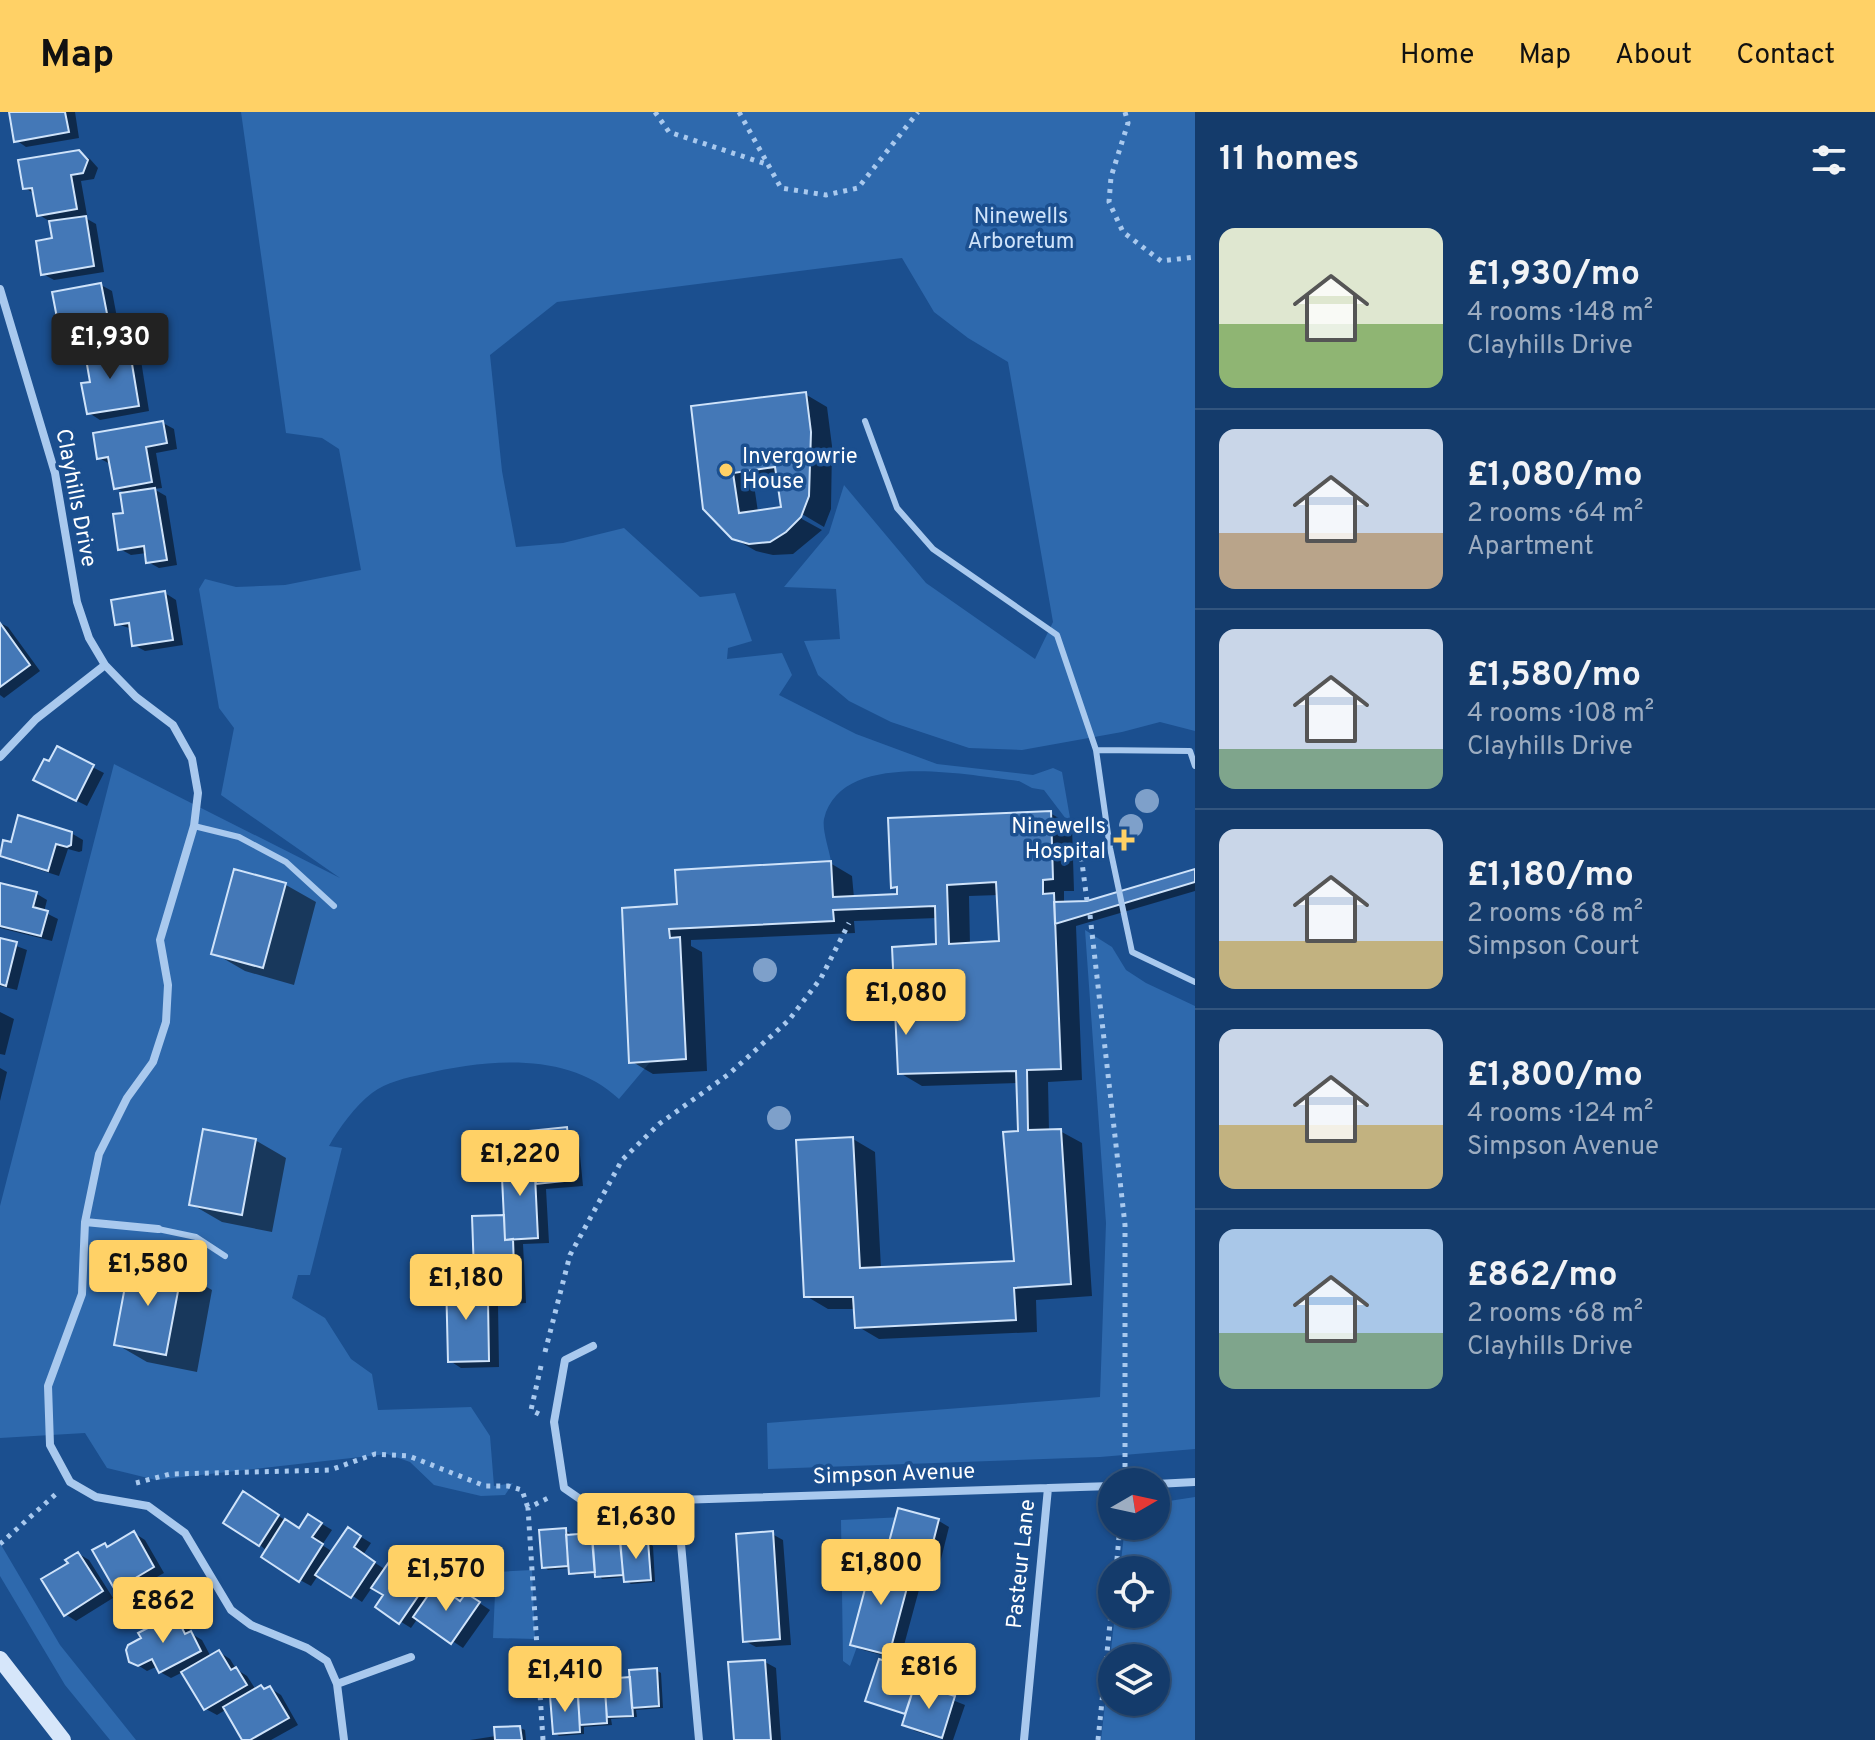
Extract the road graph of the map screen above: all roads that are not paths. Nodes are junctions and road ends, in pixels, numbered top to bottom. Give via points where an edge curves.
1 (0, 289) edge
2 (865, 421) dead end
3 (105, 665) junction
4 (1096, 750) junction
5 (0, 757) edge
6 (1195, 766) edge
7 (194, 826) junction
8 (334, 906) dead end
9 (1195, 982) edge
10 (85, 1222) junction
11 (158, 1229) joint
12 (225, 1256) dead end
13 (593, 1346) dead end
14 (1195, 1482) edge
15 (1170, 1483) edge
16 (1098, 1486) edge
17 (1048, 1488) junction
18 (677, 1500) junction
19 (411, 1657) dead end
20 (0, 1659) edge
21 (337, 1684) junction
22 (63, 1740) edge
23 (344, 1740) edge
24 (699, 1740) edge
25 (1024, 1740) edge

1 - 3 street, Clayhills Drive via 55,473 77,602
2 - 4 lane via 897,508 933,549 1057,635
3 - 5 street via 36,719
3 - 7 street, Clayhills Drive via 173,725 192,759 198,793
4 - 6 lane via 1190,751
4 - 9 lane via 1132,952
7 - 8 lane via 239,837 286,862
7 - 10 street, Clayhills Drive via 160,940 168,985 166,1022 153,1062 127,1098 99,1154
10 - 11 street
10 - 21 street, Clayhills Drive via 82,1294 48,1386 50,1445 70,1482 96,1497 148,1506 185,1533 231,1610 327,1661
11 - 12 lane via 196,1237
13 - 18 street, Simpson Avenue via 565,1360 554,1422 564,1488 580,1499
14 - 15 street
16 - 17 street, Simpson Avenue
17 - 18 street, Simpson Avenue
17 - 25 street, Pasteur Lane
18 - 24 street
19 - 21 street
20 - 22 street
21 - 23 street

